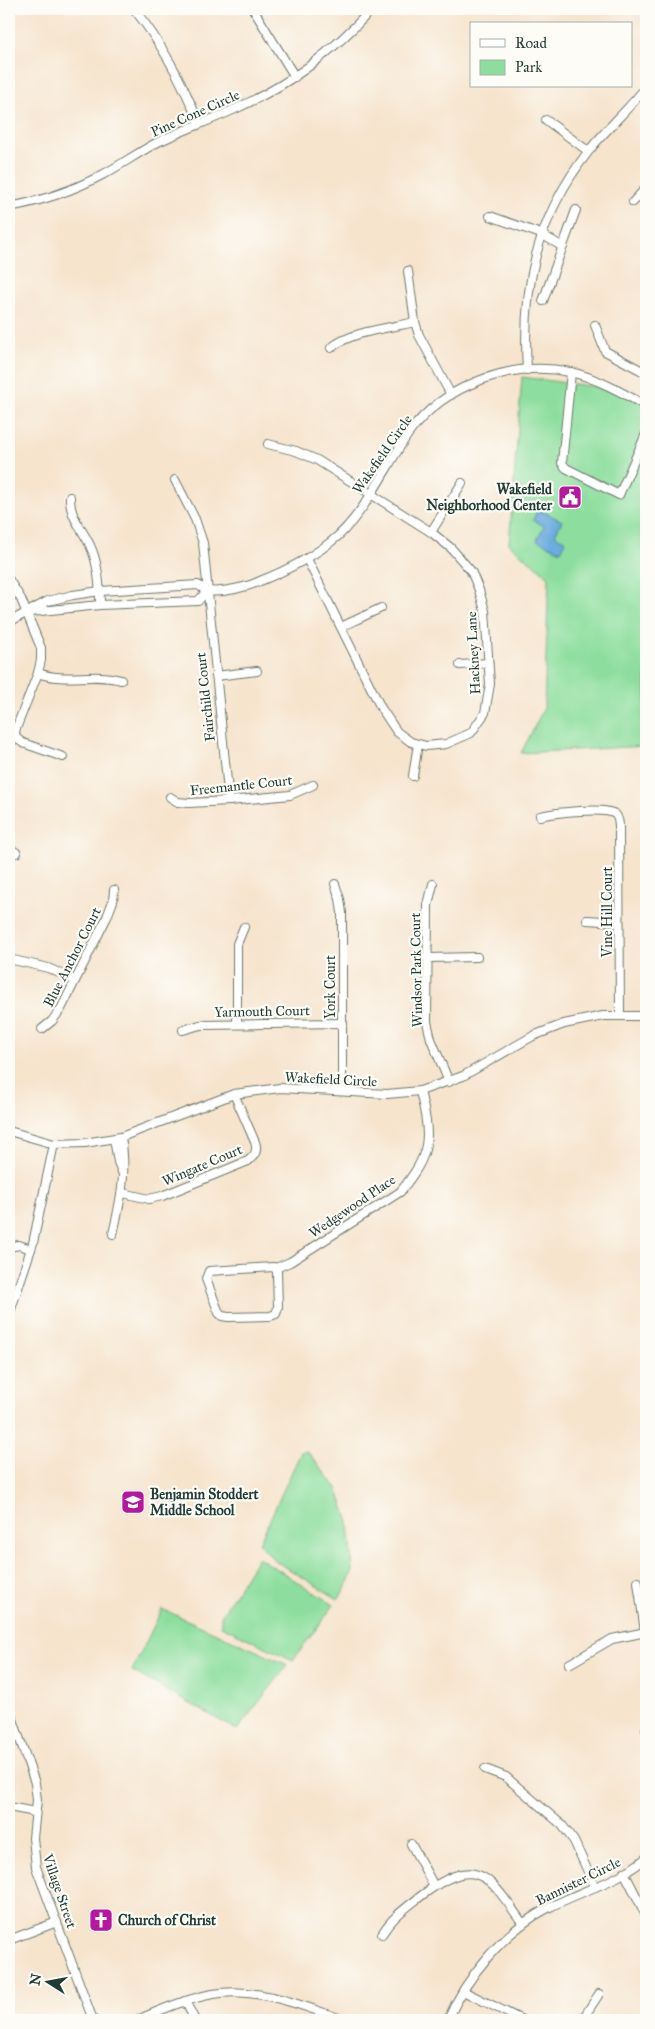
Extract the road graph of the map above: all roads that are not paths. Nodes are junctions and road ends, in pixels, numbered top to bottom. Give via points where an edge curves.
1 (134, 9) edge
2 (253, 9) edge
3 (372, 9) edge
4 (295, 77) junction
5 (646, 87) edge
6 (546, 120) dead end
7 (199, 124) junction
8 (588, 151) junction
9 (646, 188) edge
10 (633, 202) dead end
11 (9, 207) edge
12 (576, 210) dead end
13 (490, 216) dead end
14 (541, 234) junction
15 (563, 247) junction
16 (408, 271) dead end
17 (543, 301) dead end
18 (416, 322) junction
19 (595, 325) dead end
20 (330, 348) dead end
21 (526, 370) junction
22 (571, 372) junction
23 (646, 373) edge
24 (451, 395) junction
25 (646, 406) edge
26 (646, 434) edge
27 (268, 444) dead end
28 (175, 480) dead end
29 (462, 483) dead end
30 (371, 495) junction
31 (70, 497) dead end
32 (431, 532) junction
33 (307, 559) junction
34 (9, 580) edge
35 (100, 591) junction
36 (208, 591) junction
37 (100, 605) junction
38 (381, 608) dead end
39 (26, 612) junction
40 (9, 622) edge
41 (341, 627) junction
42 (488, 663) junction
43 (460, 666) dead end
44 (256, 671) dead end
45 (38, 673) junction
46 (216, 676) junction
47 (121, 680) dead end
48 (418, 744) junction
49 (63, 757) dead end
50 (413, 776) dead end
51 (313, 785) dead end
52 (170, 798) dead end
53 (229, 801) junction
54 (540, 816) dead end
55 (9, 848) edge
56 (17, 853) dead end
57 (335, 884) dead end
58 (433, 884) dead end
59 (114, 890) dead end
60 (587, 920) dead end
61 (619, 922) junction
62 (244, 927) dead end
63 (477, 957) dead end
64 (427, 958) junction
65 (9, 959) edge
66 (75, 980) junction
67 (620, 1015) junction
68 (646, 1016) edge
69 (238, 1023) junction
70 (343, 1023) junction
71 (42, 1029) dead end
72 (183, 1030) dead end
73 (449, 1082) junction
74 (342, 1091) junction
75 (420, 1091) junction
76 (234, 1094) junction
77 (9, 1131) edge
78 (118, 1138) junction
79 (54, 1144) junction
80 (123, 1193) junction
81 (112, 1234) dead end
82 (9, 1247) edge
83 (31, 1249) junction
84 (276, 1268) junction
85 (9, 1315) edge
86 (638, 1582) dead end
87 (646, 1632) edge
88 (569, 1664) dead end
89 (9, 1708) edge
90 (485, 1769) dead end
91 (9, 1807) edge
92 (35, 1812) junction
93 (411, 1844) dead end
94 (646, 1858) edge
95 (624, 1872) junction
96 (434, 1886) junction
97 (595, 1887) junction
98 (646, 1914) edge
99 (57, 1922) junction
100 (523, 1924) junction
101 (382, 1934) dead end
102 (9, 1940) edge
103 (463, 1991) junction
104 (600, 1994) dead end
105 (185, 2001) junction
106 (320, 2016) edge
107 (93, 2020) edge
108 (137, 2020) edge
109 (195, 2020) edge
110 (344, 2020) edge
111 (448, 2020) edge
112 (522, 2020) edge
113 (582, 2020) edge

1 - 7 street via 171,64
2 - 4 street
3 - 4 street, Pine Cone Circle via 333,48
4 - 7 street, Pine Cone Circle via 236,109
5 - 8 street
6 - 8 street
7 - 11 street, Pine Cone Circle via 70,190 33,203
8 - 14 street via 562,190
9 - 10 street
12 - 15 street
13 - 14 street
14 - 15 street
14 - 21 street via 527,301
15 - 17 street
16 - 18 street
18 - 20 street via 356,335
18 - 24 street via 424,346
19 - 23 street via 605,351
21 - 22 street, Wakefield Circle
21 - 24 street, Wakefield Circle via 491,377
22 - 25 street, Wakefield Circle
22 - 26 street via 562,463 566,468 619,494
24 - 30 street, Wakefield Circle via 431,409 413,428
27 - 30 street, Hackney Lane via 318,460
28 - 36 street, Fairchild Court via 200,530
29 - 32 street
30 - 32 street, Hackney Lane
30 - 33 street, Wakefield Circle via 338,535
31 - 35 street via 73,515 94,554
32 - 42 street, Hackney Lane via 460,558 475,580 485,611
33 - 36 street, Wakefield Circle via 246,587
33 - 41 street, Hackney Lane
34 - 39 street
35 - 36 street, Wakefield Circle via 198,586
35 - 37 street
35 - 39 street, Wakefield Circle via 57,598
36 - 37 street, Wakefield Circle via 198,600
36 - 46 street, Fairchild Court
37 - 39 street, Wakefield Circle
38 - 41 street
39 - 40 street, Wakefield Circle
39 - 45 street via 41,648
41 - 48 street, Hackney Lane via 386,718 397,732
42 - 43 street
42 - 48 street, Hackney Lane via 489,698 475,728 454,742 435,746
44 - 46 street
45 - 47 street via 56,678 104,676
45 - 49 street via 15,731 16,738
46 - 53 street, Fairchild Court
48 - 50 street
51 - 53 street, Freemantle Court via 290,795
52 - 53 street, Freemantle Court via 189,804
54 - 61 street, Vine Hill Court via 558,812 611,812 617,817
55 - 56 street
57 - 70 street, York Court via 342,912
58 - 64 street, Windsor Park Court via 428,905
59 - 66 street, Blue Anchor Court via 107,917
60 - 61 street
61 - 67 street, Vine Hill Court
62 - 69 street via 237,944
63 - 64 street
64 - 73 street, Windsor Park Court via 429,1032
65 - 66 street via 48,968
66 - 71 street, Blue Anchor Court via 57,1016
67 - 68 street, Wakefield Circle
67 - 73 street, Wakefield Circle via 556,1026
69 - 70 street, Yarmouth Court
69 - 72 street, Yarmouth Court via 200,1025
70 - 74 street, York Court
73 - 75 street, Wakefield Circle
74 - 75 street, Wakefield Circle via 387,1094
74 - 76 street, Wakefield Circle via 280,1088
75 - 84 street, Wedgewood Place via 428,1139 412,1178 400,1192
76 - 78 street, Wakefield Circle
76 - 80 street, Wingate Court via 255,1142 257,1149 253,1157 162,1196 149,1199
77 - 79 street, Wakefield Circle
78 - 79 street, Wakefield Circle
78 - 80 street
79 - 83 street
80 - 81 street
82 - 83 street via 19,1245
83 - 85 street
84 - 84 street, Wedgewood Place via 276,1314 228,1317 219,1313 206,1279 210,1271
86 - 87 street
87 - 88 street via 614,1638
89 - 92 street, Village Street via 36,1783
90 - 97 street via 506,1777 562,1825 574,1841
91 - 92 street
92 - 99 street, Village Street via 34,1858
93 - 96 street
94 - 95 street, Bannister Circle
95 - 97 street, Bannister Circle
95 - 98 street
96 - 100 street via 457,1874 479,1876 492,1883
96 - 101 street via 389,1922
97 - 100 street, Bannister Circle via 547,1908
99 - 102 street
99 - 107 street, Village Street
100 - 103 street, Bannister Circle via 484,1962
103 - 111 street, Bannister Circle
103 - 112 street
104 - 113 street
105 - 106 street via 213,1994 244,1992 265,1996
105 - 108 street
105 - 109 street
106 - 110 street

